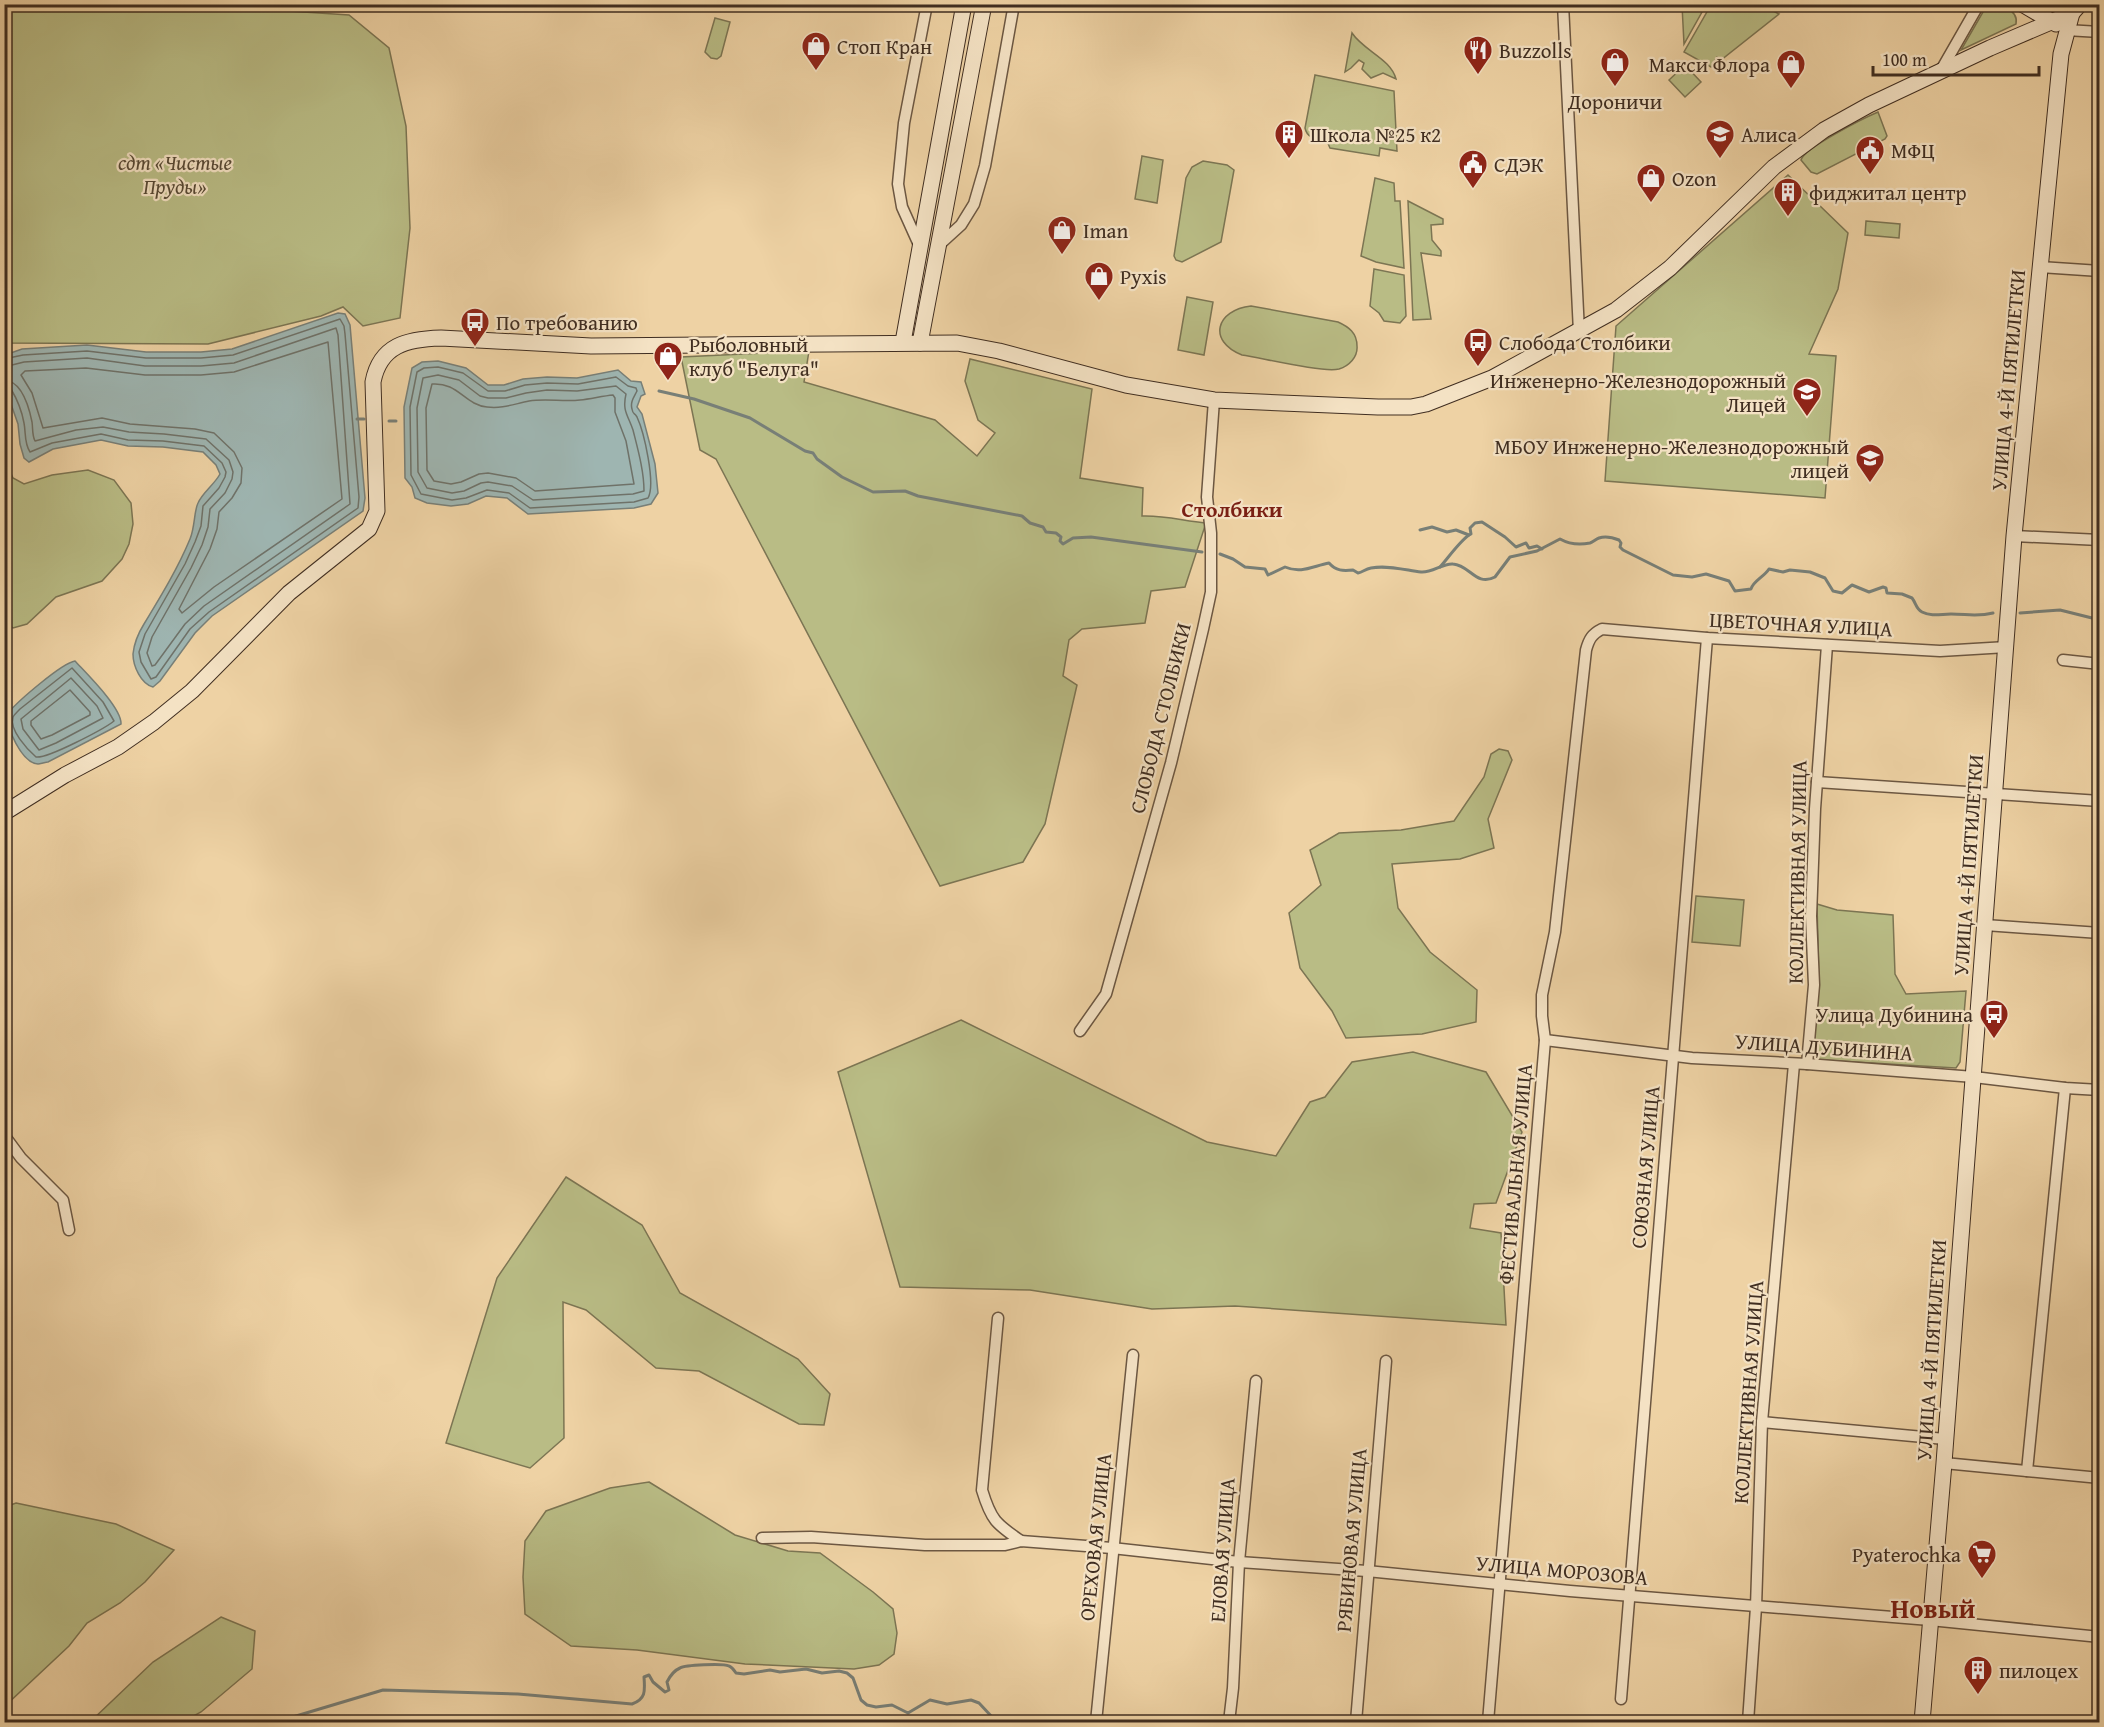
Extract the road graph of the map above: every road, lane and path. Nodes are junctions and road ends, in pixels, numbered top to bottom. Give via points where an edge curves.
1 (927, 4) edge
2 (964, 4) edge
3 (984, 4) edge
4 (1014, 4) edge
5 (1563, 4) edge
6 (1979, 4) edge
7 (2022, 4) edge
8 (2076, 9) edge
9 (2051, 21) junction
10 (2066, 30) junction
11 (2100, 32) edge
12 (1940, 72) junction
13 (939, 245) junction
14 (920, 247) junction
15 (2040, 267) junction
16 (2100, 271) edge
17 (1579, 332) junction
18 (903, 342) junction
19 (920, 343) junction
20 (1214, 400) junction
21 (2014, 536) junction
22 (2100, 540) edge
23 (1594, 633) joint
24 (1707, 638) junction
25 (1827, 645) junction
26 (2007, 647) junction
27 (2063, 660) dead end
28 (2100, 663) edge
29 (1817, 782) junction
30 (1994, 792) junction
31 (2100, 801) edge
32 (4, 813) edge
33 (1986, 925) junction
34 (2100, 933) edge
35 (1080, 1031) dead end
36 (1545, 1040) junction
37 (1674, 1056) junction
38 (1794, 1064) junction
39 (1807, 1064) junction
40 (1974, 1077) junction
41 (2065, 1088) junction
42 (2100, 1090) edge
43 (4, 1135) edge
44 (69, 1230) dead end
45 (998, 1318) dead end
46 (1134, 1355) dead end
47 (1386, 1361) dead end
48 (1256, 1381) dead end
49 (1762, 1422) junction
50 (1946, 1439) junction
51 (1944, 1463) junction
52 (2027, 1471) junction
53 (2100, 1478) edge
54 (762, 1538) dead end
55 (1021, 1541) junction
56 (1112, 1548) junction
57 (1239, 1562) junction
58 (1367, 1571) junction
59 (1501, 1585) junction
60 (1630, 1596) junction
61 (1756, 1607) junction
62 (1930, 1620) junction
63 (2100, 1637) edge
64 (1621, 1700) dead end
65 (1096, 1717) edge
66 (1229, 1722) edge
67 (1356, 1722) edge
68 (1488, 1722) edge
69 (1748, 1722) edge
70 (1922, 1722) edge

1 - 14 street via 904,123 898,183 902,207
2 - 14 main road
3 - 13 main road
4 - 13 street via 985,166 974,204 961,225
5 - 17 street
6 - 12 street
7 - 9 main road
8 - 9 main road
8 - 10 main road, УЛИЦА 4-Й ПЯТИЛЕТКИ
9 - 10 main road
9 - 12 main road
10 - 11 street
10 - 15 main road, УЛИЦА 4-Й ПЯТИЛЕТКИ
12 - 17 main road via 1869,105 1800,146 1670,268 1623,305
13 - 19 main road
14 - 18 main road
15 - 16 street
15 - 21 main road, УЛИЦА 4-Й ПЯТИЛЕТКИ
17 - 20 main road via 1492,378 1411,407
18 - 19 main road
18 - 32 main road via 591,346 441,338 399,345 378,364 373,382 377,511 369,529 289,593 192,691 154,722
19 - 20 main road via 957,343 1126,386
20 - 35 street, СЛОБОДА СТОЛБИКИ via 1207,497 1211,592 1171,763 1106,994
21 - 22 street
21 - 26 main road, УЛИЦА 4-Й ПЯТИЛЕТКИ
23 - 24 street, ЦВЕТОЧНАЯ УЛИЦА via 1615,629
23 - 36 street, ФЕСТИВАЛЬНАЯ УЛИЦА via 1586,650 1558,909 1542,995
24 - 25 street, ЦВЕТОЧНАЯ УЛИЦА
24 - 37 street, СОЮЗНАЯ УЛИЦА
25 - 26 street, ЦВЕТОЧНАЯ УЛИЦА via 1940,651
25 - 29 street, КОЛЛЕКТИВНАЯ УЛИЦА
26 - 30 main road, УЛИЦА 4-Й ПЯТИЛЕТКИ
27 - 28 street
29 - 30 street
29 - 39 street, КОЛЛЕКТИВНАЯ УЛИЦА via 1810,916 1814,985
30 - 31 street
30 - 33 main road, УЛИЦА 4-Й ПЯТИЛЕТКИ
33 - 34 street
33 - 40 main road, УЛИЦА 4-Й ПЯТИЛЕТКИ
36 - 37 street, УЛИЦА ДУБИНИНА
36 - 59 street, ФЕСТИВАЛЬНАЯ УЛИЦА
37 - 38 street, УЛИЦА ДУБИНИНА
37 - 60 street, СОЮЗНАЯ УЛИЦА
38 - 39 street, УЛИЦА ДУБИНИНА
38 - 49 street, КОЛЛЕКТИВНАЯ УЛИЦА
39 - 40 street, УЛИЦА ДУБИНИНА
40 - 41 street, УЛИЦА ДУБИНИНА
40 - 50 main road, УЛИЦА 4-Й ПЯТИЛЕТКИ
41 - 42 street, УЛИЦА ДУБИНИНА
41 - 52 street
43 - 44 street via 63,1200
45 - 55 street via 982,1490 998,1525
46 - 56 street, ОРЕХОВАЯ УЛИЦА
47 - 58 street, РЯБИНОВАЯ УЛИЦА
48 - 57 street, ЕЛОВАЯ УЛИЦА
49 - 50 street
49 - 61 street, КОЛЛЕКТИВНАЯ УЛИЦА
50 - 51 main road, УЛИЦА 4-Й ПЯТИЛЕТКИ
51 - 52 street
51 - 62 main road, УЛИЦА 4-Й ПЯТИЛЕТКИ
52 - 53 street
54 - 55 street, УЛИЦА МОРОЗОВА via 811,1537 925,1545 1005,1545
55 - 56 street, УЛИЦА МОРОЗОВА
56 - 57 street, УЛИЦА МОРОЗОВА
56 - 65 street, ОРЕХОВАЯ УЛИЦА
57 - 58 street, УЛИЦА МОРОЗОВА
57 - 66 street, ЕЛОВАЯ УЛИЦА
58 - 59 street, УЛИЦА МОРОЗОВА
58 - 67 street, РЯБИНОВАЯ УЛИЦА
59 - 60 street, УЛИЦА МОРОЗОВА
59 - 68 street, ФЕСТИВАЛЬНАЯ УЛИЦА
60 - 61 street, УЛИЦА МОРОЗОВА
60 - 64 street, СОЮЗНАЯ УЛИЦА
61 - 62 street, УЛИЦА МОРОЗОВА
61 - 69 street, КОЛЛЕКТИВНАЯ УЛИЦА
62 - 63 street, УЛИЦА МОРОЗОВА
62 - 70 main road, УЛИЦА 4-Й ПЯТИЛЕТКИ

